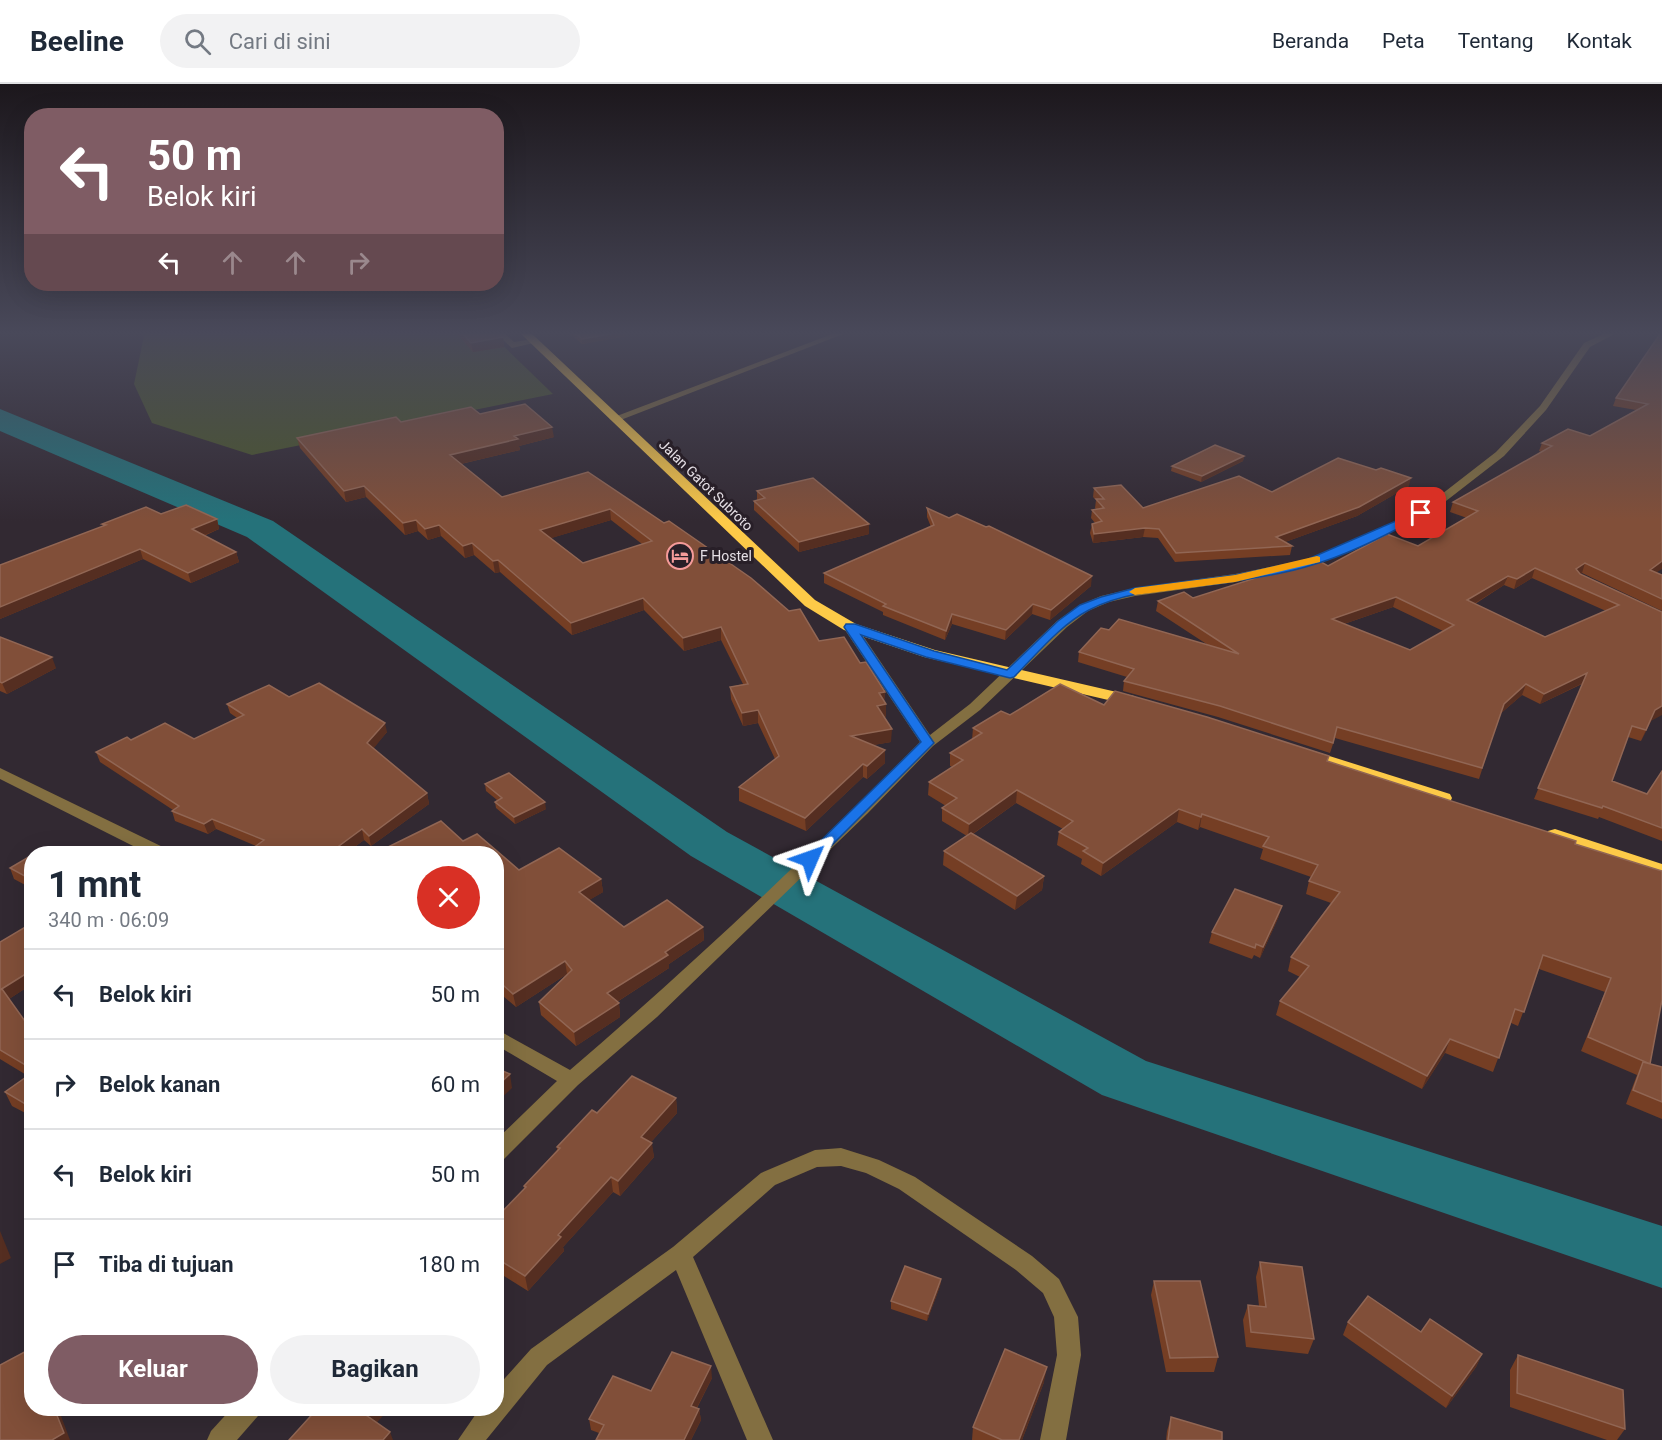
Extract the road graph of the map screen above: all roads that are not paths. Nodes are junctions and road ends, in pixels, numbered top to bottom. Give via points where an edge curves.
1 (588, 394) edge
2 (679, 394) edge
3 (1553, 394) edge
4 (614, 419) junction
5 (850, 627) junction
6 (1010, 674) junction
7 (1154, 707) edge
8 (928, 743) junction
9 (1288, 748) edge
10 (0, 773) edge
11 (1458, 802) edge
12 (1534, 828) edge
13 (147, 846) edge
14 (1662, 871) edge
15 (504, 1041) edge
16 (572, 1080) junction
17 (504, 1146) edge
18 (681, 1254) junction
19 (504, 1399) edge
20 (242, 1416) edge
21 (490, 1416) edge
22 (220, 1440) edge
23 (471, 1440) edge
24 (760, 1440) edge
25 (1053, 1440) edge

1 - 4 highway, Jalan Gatot Subroto
2 - 4 street
3 - 6 street via 1500,454 1410,520 1310,563 1106,599 1084,608 1062,624
4 - 5 highway, Jalan Gatot Subroto via 810,603
5 - 6 highway, Jalan Gatot Subroto via 930,654
5 - 8 street
6 - 7 highway, Jalan Gatot Subroto
6 - 8 street
8 - 16 street via 650,1012
9 - 11 highway
10 - 13 street
12 - 14 highway
15 - 16 street
16 - 17 street
18 - 19 street via 539,1358
18 - 24 street
18 - 25 street via 768,1179 815,1159 841,1157 907,1183 1051,1286 1066,1317 1069,1355
20 - 22 street
21 - 23 street

